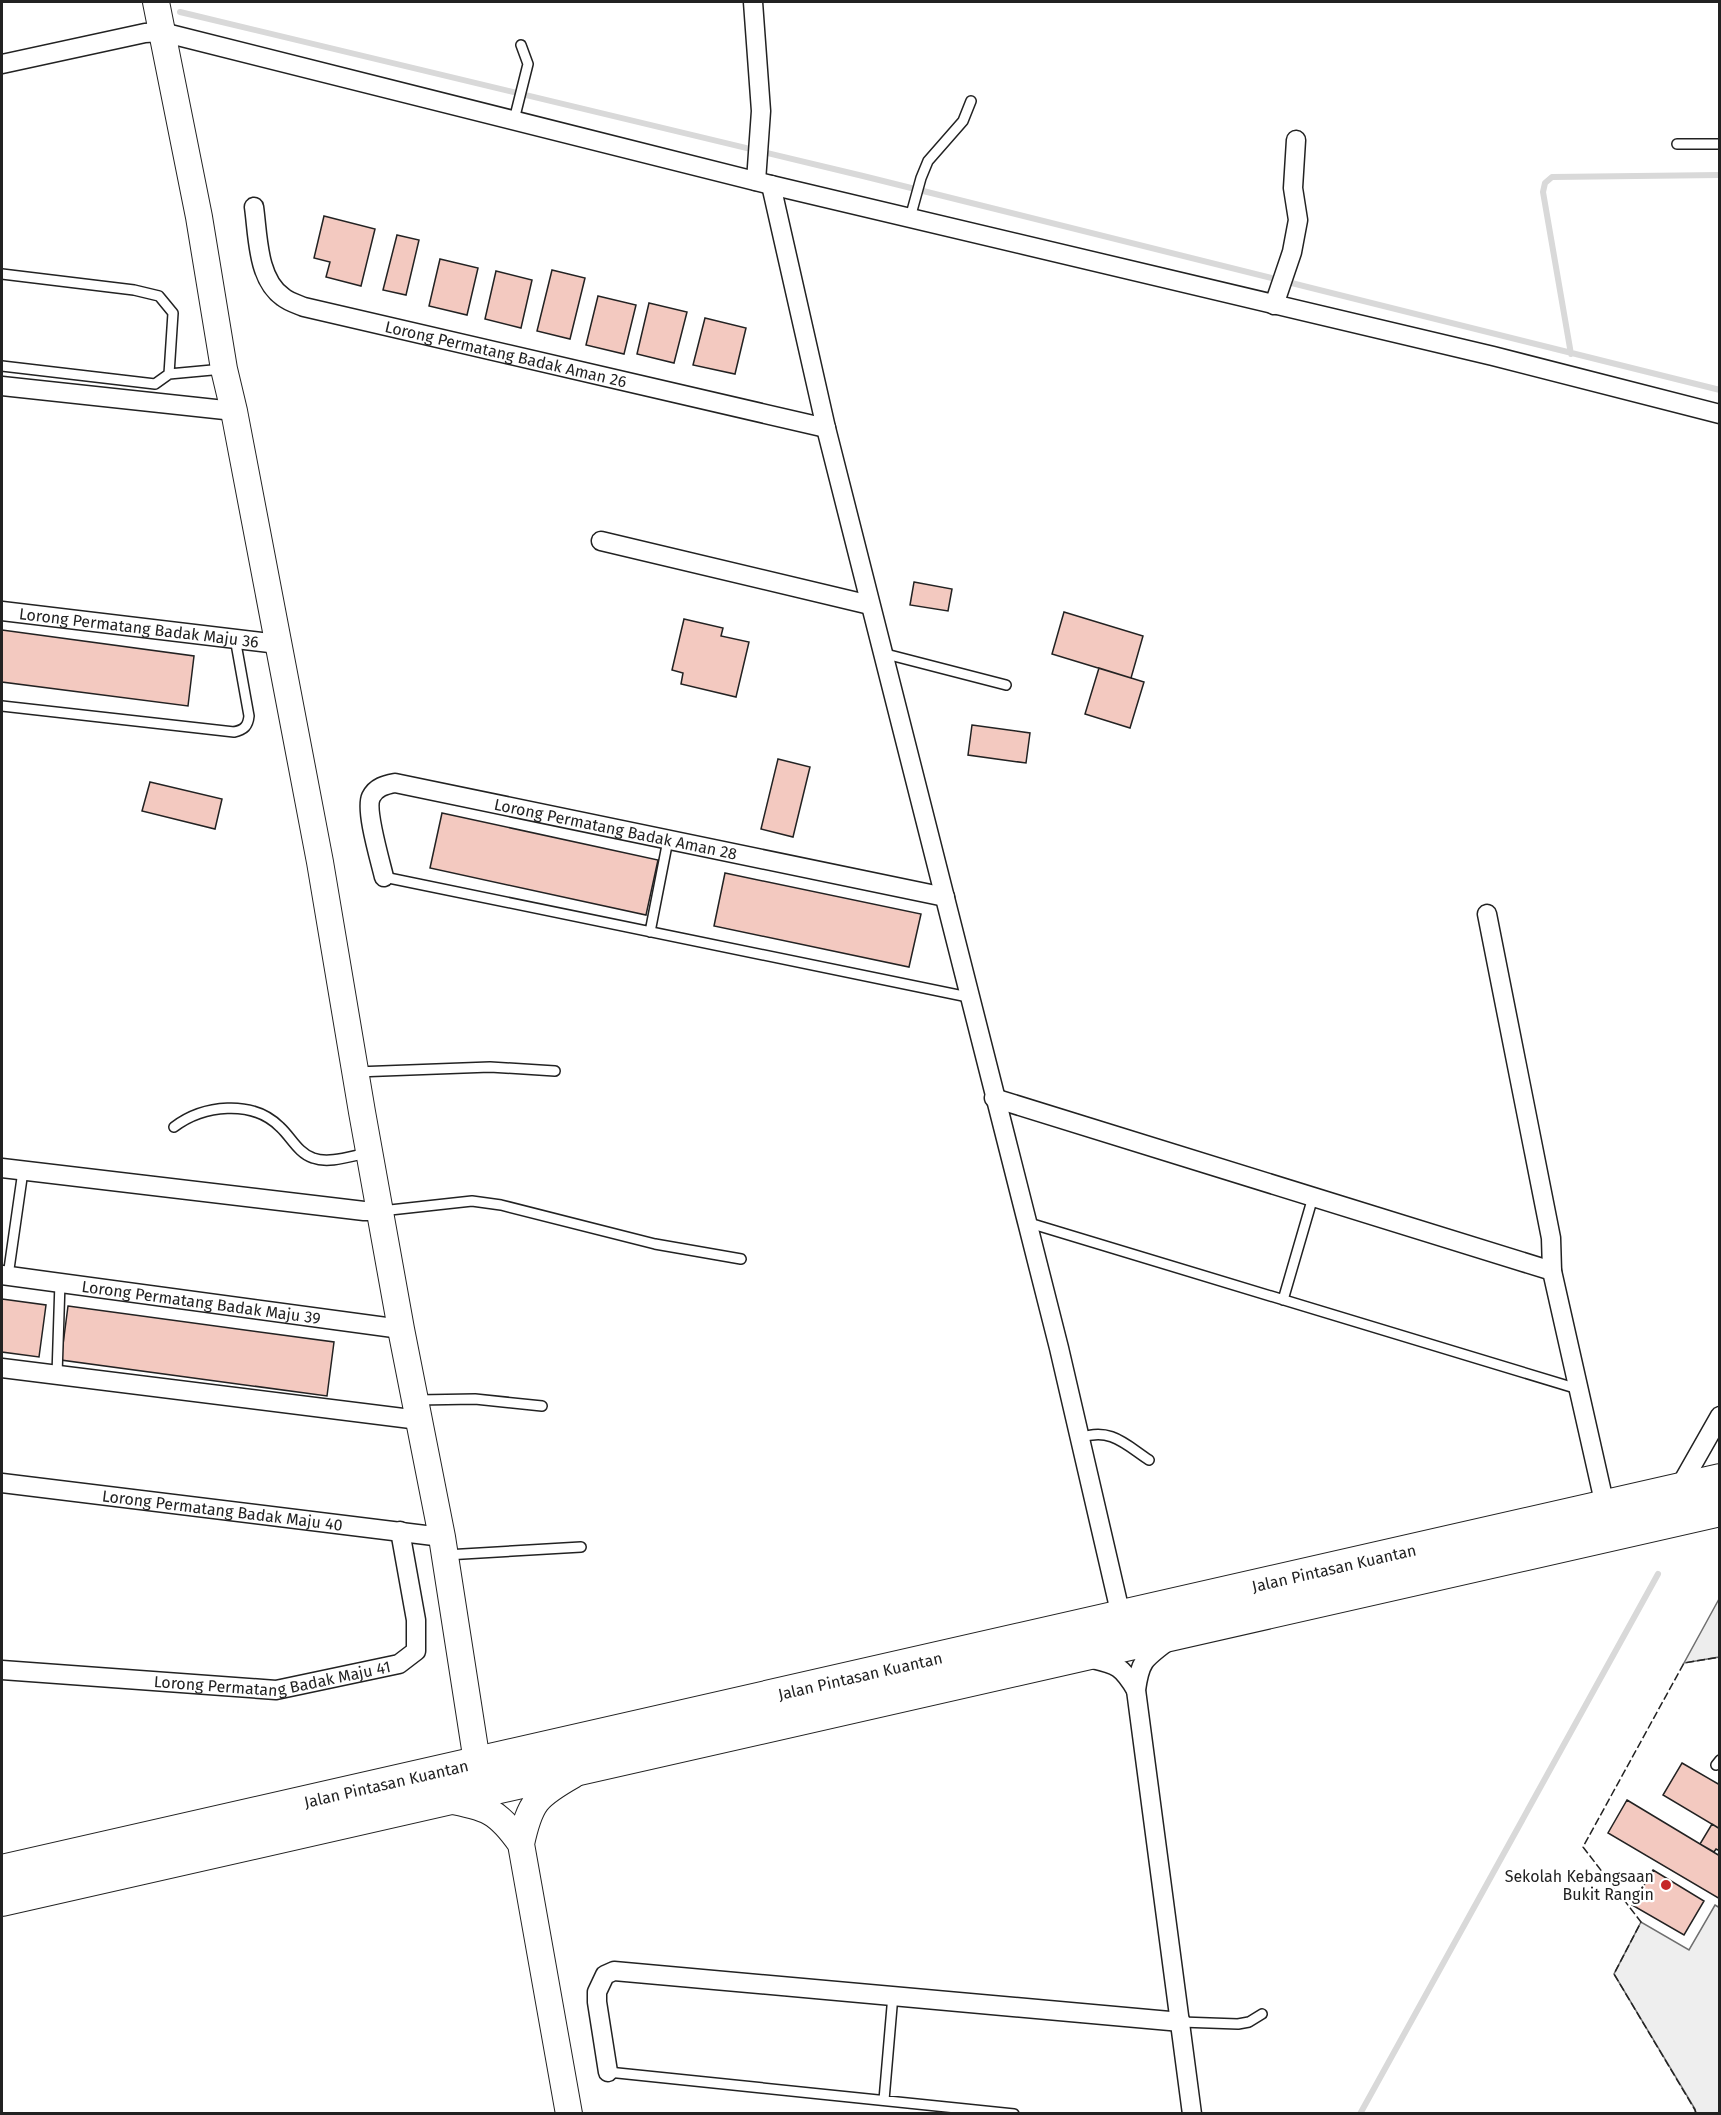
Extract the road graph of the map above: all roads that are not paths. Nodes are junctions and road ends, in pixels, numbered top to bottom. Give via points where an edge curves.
1 (156, 2) edge
2 (753, 2) edge
3 (162, 32) junction
4 (521, 45) dead end
5 (2, 64) edge
6 (971, 101) dead end
7 (514, 120) junction
8 (1296, 140) dead end
9 (1677, 144) dead end
10 (1719, 144) edge
11 (764, 183) junction
12 (254, 207) dead end
13 (910, 218) junction
14 (2, 274) edge
15 (1274, 304) junction
16 (2, 366) edge
17 (224, 369) junction
18 (169, 374) junction
19 (2, 386) edge
20 (234, 411) junction
21 (1719, 414) edge
22 (826, 428) junction
23 (601, 541) dead end
24 (870, 605) junction
25 (2, 611) edge
26 (235, 638) junction
27 (278, 644) junction
28 (882, 652) junction
29 (1006, 685) dead end
30 (2, 706) edge
31 (668, 840) junction
32 (384, 877) joint
33 (945, 897) junction
34 (1487, 914) dead end
35 (650, 932) junction
36 (968, 997) junction
37 (555, 1071) dead end
38 (356, 1072) junction
39 (994, 1098) junction
40 (174, 1127) dead end
41 (370, 1153) junction
42 (2, 1168) edge
43 (23, 1171) junction
44 (1313, 1197) junction
45 (380, 1211) junction
46 (1026, 1222) junction
47 (741, 1259) dead end
48 (1552, 1271) junction
49 (5, 1275) edge
50 (60, 1282) junction
51 (1283, 1300) junction
52 (401, 1329) junction
53 (2, 1368) edge
54 (57, 1375) junction
55 (1578, 1389) junction
56 (425, 1405) junction
57 (542, 1406) dead end
58 (1719, 1416) edge
59 (1080, 1438) junction
60 (1149, 1460) dead end
61 (1719, 1480) edge
62 (2, 1483) edge
63 (1678, 1490) junction
64 (1605, 1506) junction
65 (1719, 1510) edge
66 (400, 1531) junction
67 (443, 1546) junction
68 (581, 1547) dead end
69 (1121, 1616) junction
70 (1181, 1631) junction
71 (1078, 1656) junction
72 (2, 1670) edge
73 (1136, 1690) junction
74 (477, 1761) junction
75 (587, 1767) junction
76 (443, 1800) junction
77 (521, 1844) junction
78 (2, 1871) edge
79 (2, 1900) edge
80 (893, 1995) junction
81 (1262, 2014) dead end
82 (1181, 2022) junction
83 (608, 2072) joint
84 (884, 2100) junction
85 (569, 2114) edge
86 (1014, 2114) edge
87 (1192, 2114) edge

1 - 3 street
2 - 11 street
3 - 5 street
3 - 7 street
3 - 17 street
4 - 7 lane via 528,64
6 - 13 lane via 963,121 928,161
7 - 11 street
8 - 15 street via 1293,188 1298,220 1292,252
9 - 10 lane
11 - 13 street
11 - 22 street
12 - 22 street, Lorong Permatang Badak Aman 26 via 268,282 282,297 304,307
13 - 15 street
14 - 18 lane via 159,296 172,313
15 - 21 street
16 - 18 lane via 155,384
17 - 18 lane
17 - 20 street
19 - 20 street
20 - 27 street
22 - 24 street
23 - 24 street
24 - 28 street
25 - 26 street, Lorong Permatang Badak Maju 36
26 - 27 street, Lorong Permatang Badak Maju 36
26 - 30 lane via 249,716 248,722 234,732
27 - 38 street
28 - 29 lane
28 - 33 street
31 - 32 street, Lorong Permatang Badak Aman 28 via 395,783 376,790 370,798 369,810
31 - 33 street, Lorong Permatang Badak Aman 28
31 - 35 lane
32 - 35 lane
33 - 36 street
34 - 48 street via 1551,1238
35 - 36 lane
36 - 39 street
37 - 38 lane via 490,1067
38 - 41 street
39 - 44 street
39 - 46 street
40 - 41 lane via 200,1112 244,1109 272,1120 309,1157 327,1160
41 - 45 street
42 - 43 street
43 - 45 street
43 - 49 lane
44 - 48 street
44 - 51 lane
45 - 47 lane via 472,1201 655,1244
45 - 52 street
46 - 51 lane
46 - 59 street
48 - 55 street
49 - 50 street, Lorong Permatang Badak Maju 39
50 - 52 street, Lorong Permatang Badak Maju 39
50 - 54 lane
51 - 55 lane
52 - 56 street
53 - 54 street
54 - 56 street
55 - 64 street
56 - 57 lane via 474,1400
56 - 67 street
58 - 63 street
59 - 60 lane via 1094,1433 1112,1436
59 - 69 street
61 - 63 highway, Jalan Pintasan Kuantan
62 - 66 street, Lorong Permatang Badak Maju 40
63 - 64 highway, Jalan Pintasan Kuantan
64 - 69 highway, Jalan Pintasan Kuantan
65 - 70 highway, Jalan Pintasan Kuantan
66 - 67 street, Lorong Permatang Badak Maju 40
66 - 72 street, Lorong Permatang Badak Maju 41 via 416,1620 416,1651 399,1664 276,1690
67 - 68 lane
67 - 74 street
69 - 74 highway, Jalan Pintasan Kuantan
70 - 71 highway, Jalan Pintasan Kuantan
70 - 73 street via 1139,1668
71 - 73 street via 1116,1665
71 - 75 highway, Jalan Pintasan Kuantan
73 - 82 street
74 - 78 highway, Jalan Pintasan Kuantan
75 - 76 highway, Jalan Pintasan Kuantan
75 - 77 street via 540,1797 530,1810
76 - 77 street via 470,1804 499,1816
76 - 79 highway, Jalan Pintasan Kuantan
77 - 85 street
80 - 82 street
80 - 83 street via 614,1971 605,1975 597,1992
80 - 84 lane
81 - 82 lane via 1238,2024
82 - 87 street
83 - 84 lane
84 - 86 lane

